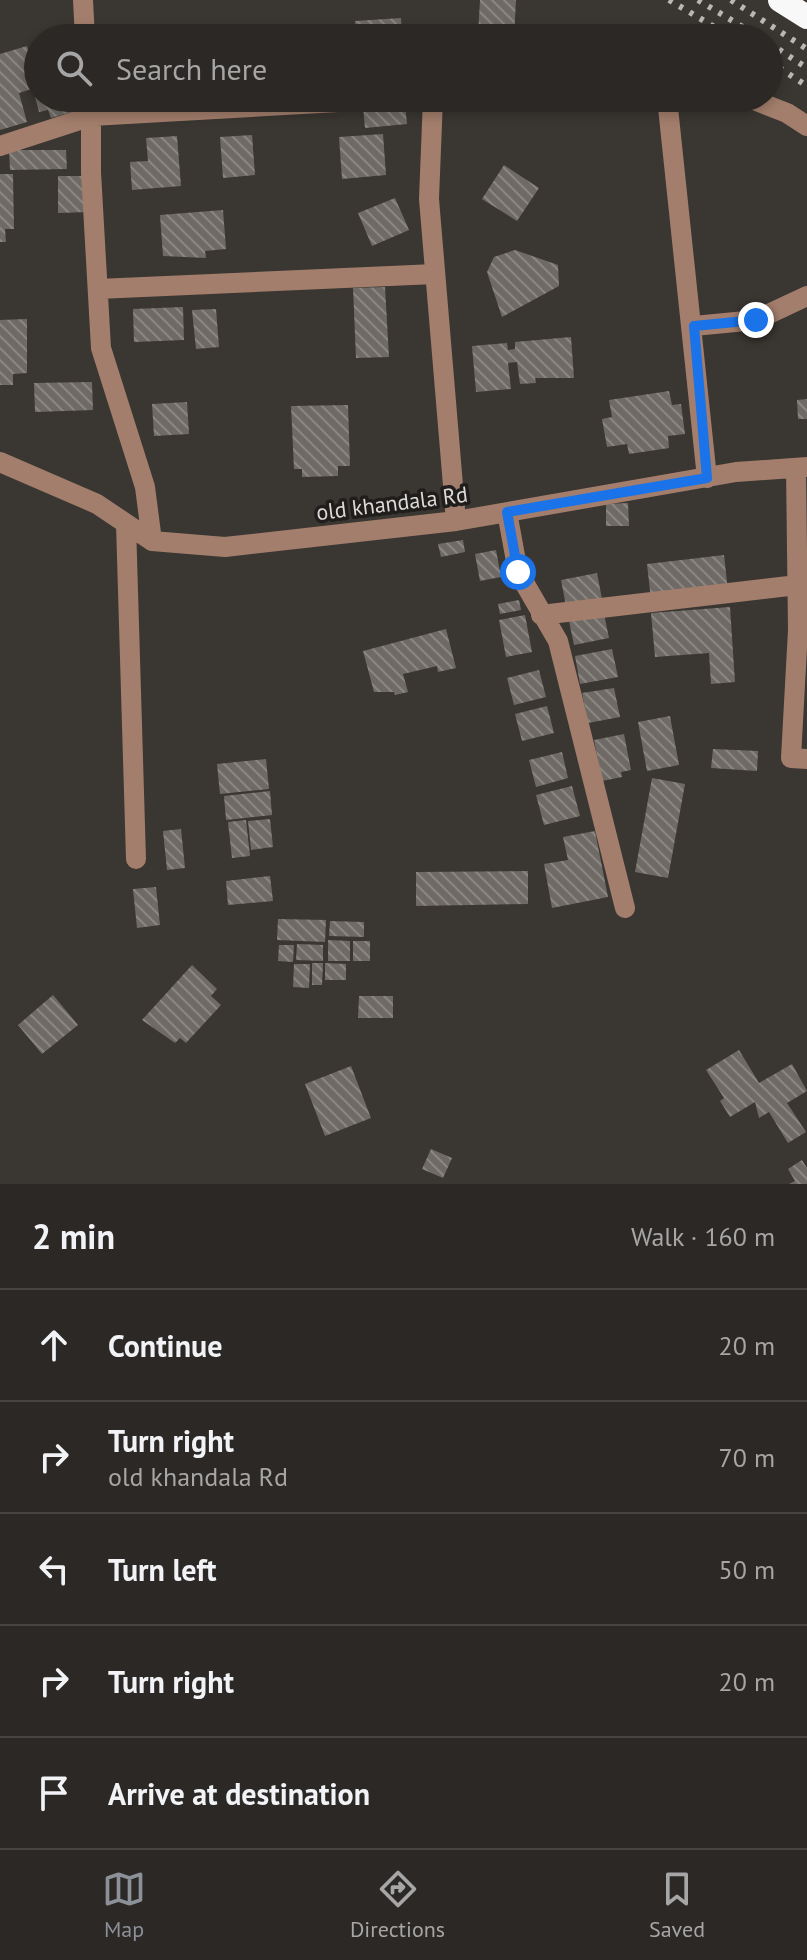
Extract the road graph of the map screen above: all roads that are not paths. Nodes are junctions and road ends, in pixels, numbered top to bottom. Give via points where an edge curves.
1 (83, 0) edge
2 (780, 0) edge
3 (807, 17) edge
4 (84, 24) edge
5 (783, 111) edge
6 (79, 112) edge
7 (91, 112) edge
8 (432, 112) edge
9 (669, 112) edge
10 (807, 126) edge
11 (0, 146) edge
12 (435, 274) junction
13 (98, 289) junction
14 (807, 296) edge
15 (694, 326) junction
16 (0, 462) edge
17 (801, 468) edge
18 (707, 478) junction
19 (507, 512) junction
20 (456, 521) junction
21 (126, 524) junction
22 (152, 541) junction
23 (797, 585) junction
24 (541, 615) junction
25 (807, 759) edge
26 (136, 859) dead end
27 (625, 908) dead end

1 - 4 street
2 - 3 highway
5 - 10 street
6 - 11 street
7 - 13 street
8 - 12 street via 429,199
9 - 15 street
12 - 13 street
12 - 20 street
13 - 22 street via 101,348 145,487
14 - 15 street via 756,320
15 - 18 street
16 - 21 street, old khandala Rd via 97,504
17 - 18 street, old khandala Rd
17 - 23 street
18 - 19 street, old khandala Rd
19 - 20 street, old khandala Rd
19 - 24 street via 518,572
20 - 22 street, old khandala Rd via 225,547
21 - 22 street, old khandala Rd
21 - 26 street
23 - 24 street
23 - 25 street via 791,758
24 - 27 street via 558,641

